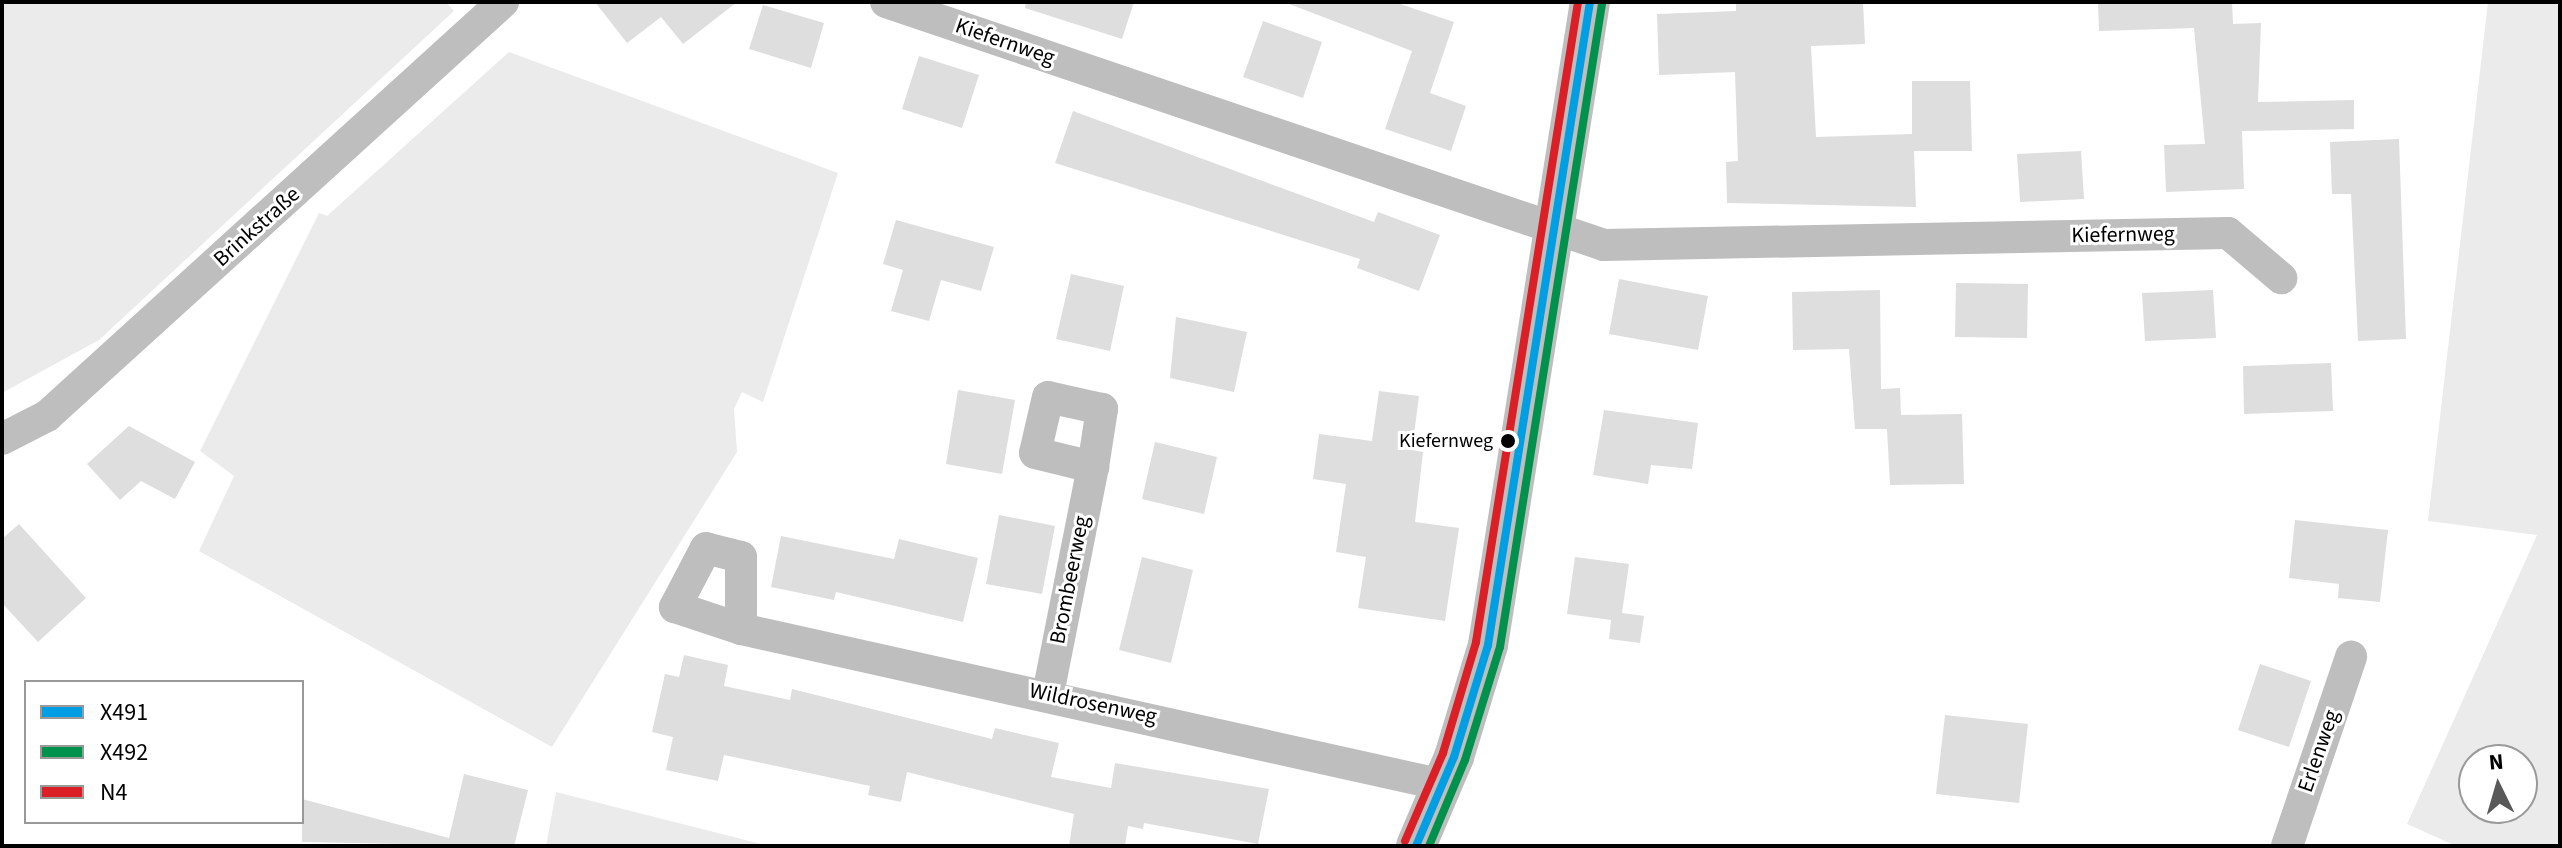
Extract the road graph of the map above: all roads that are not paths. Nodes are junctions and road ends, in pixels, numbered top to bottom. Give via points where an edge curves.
1 (503, 2) edge
2 (886, 2) edge
3 (1590, 2) edge
4 (1557, 231) junction
5 (2281, 278) dead end
6 (2, 439) edge
7 (1093, 467) dead end
8 (741, 629) dead end
9 (2351, 657) dead end
10 (1048, 694) junction
11 (1443, 785) junction
12 (1416, 846) edge
13 (2287, 846) edge

1 - 6 street, Brinkstraße via 47,416
2 - 4 street, Kiefernweg
3 - 4 street
4 - 5 street, Kiefernweg via 1637,248 2228,233
4 - 11 street via 1488,645
7 - 10 street, Brombeerweg
8 - 10 street, Wildrosenweg
9 - 13 street, Erlenweg
10 - 11 street, Wildrosenweg
11 - 12 street

